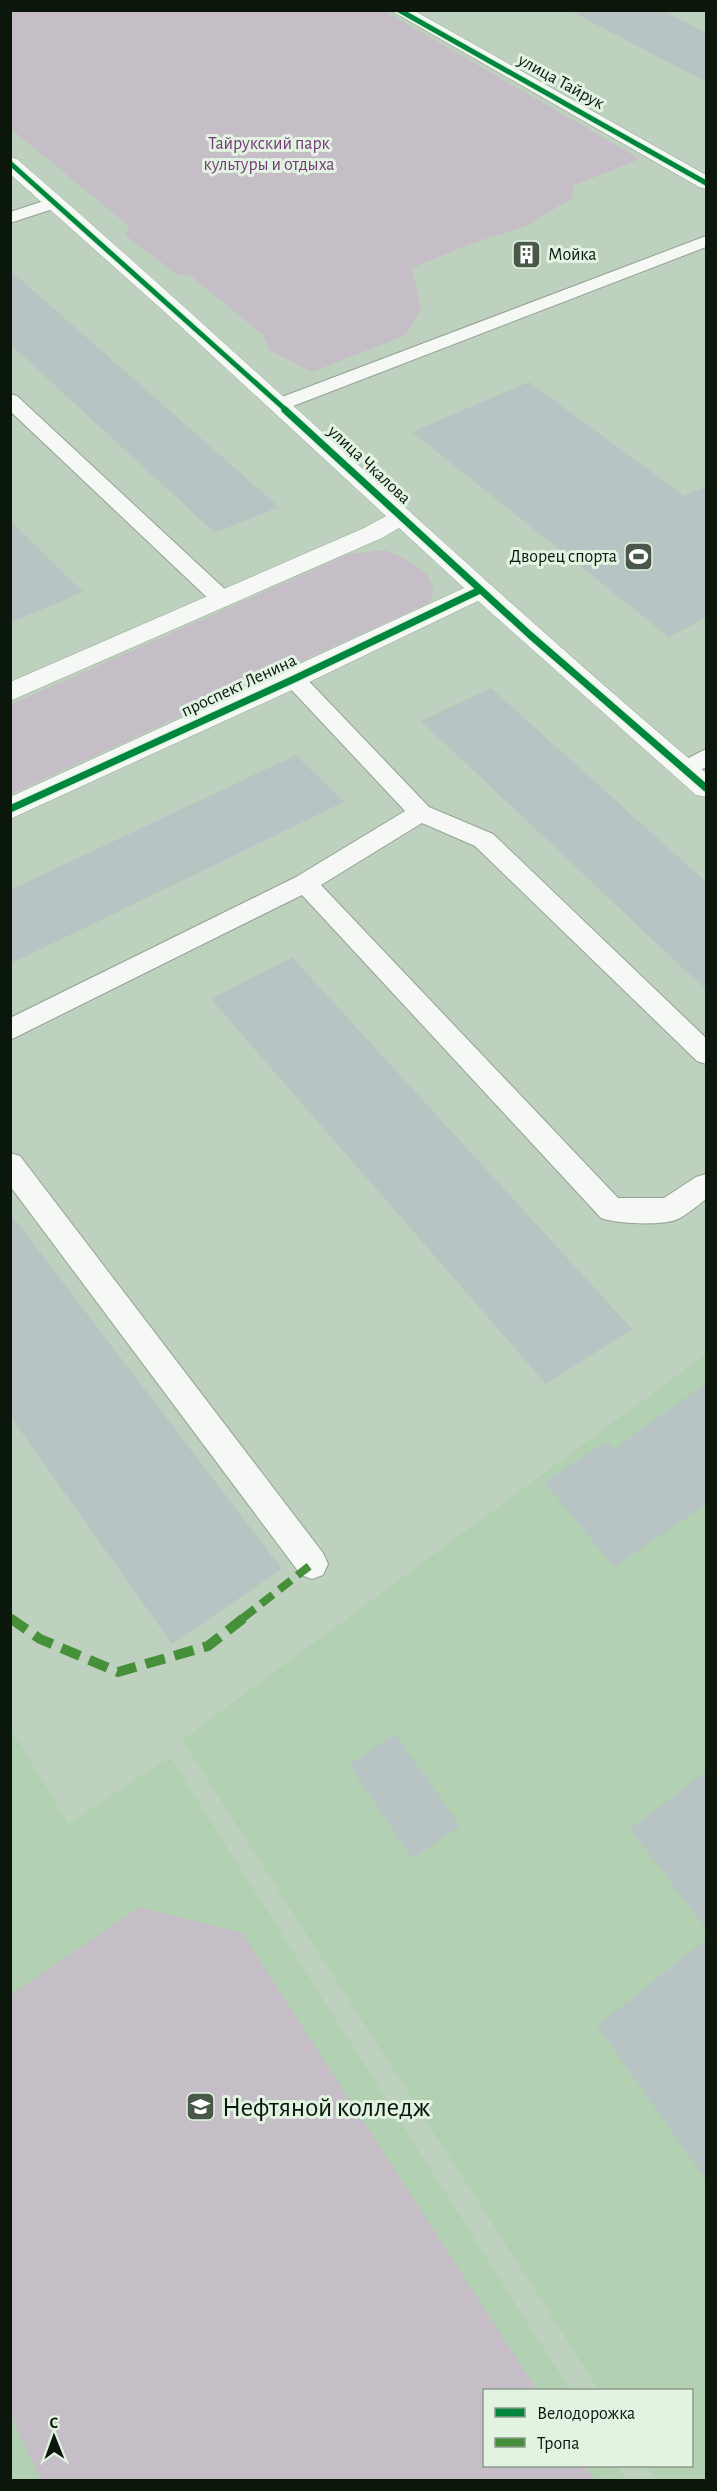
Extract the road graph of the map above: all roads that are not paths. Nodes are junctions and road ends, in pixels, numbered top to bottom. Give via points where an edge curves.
1 (399, 10) edge
2 (10, 163) edge
3 (706, 183) edge
4 (56, 202) junction
5 (10, 218) edge
6 (706, 241) edge
7 (10, 400) edge
8 (281, 404) junction
9 (401, 517) junction
10 (480, 590) junction
11 (222, 599) junction
12 (294, 679) junction
13 (10, 692) edge
14 (706, 757) edge
15 (685, 770) junction
16 (706, 788) edge
17 (10, 809) edge
18 (421, 813) junction
19 (305, 883) junction
20 (10, 1030) edge
21 (706, 1054) edge
22 (10, 1164) edge
23 (706, 1185) edge
24 (312, 1564) dead end

1 - 3 street, улица Тайрук
2 - 4 street, улица Чкалова
4 - 5 lane
4 - 8 street, улица Чкалова
6 - 8 lane
7 - 11 lane
8 - 9 street, улица Чкалова
9 - 10 street, улица Чкалова
9 - 11 street
10 - 12 street, проспект Ленина
10 - 15 street, улица Чкалова
11 - 13 street
12 - 17 street, проспект Ленина
12 - 18 lane
14 - 15 lane
15 - 16 street, улица Чкалова
18 - 19 lane
18 - 21 lane via 483,840
19 - 20 lane
19 - 23 lane via 611,1210 669,1210
22 - 24 lane

